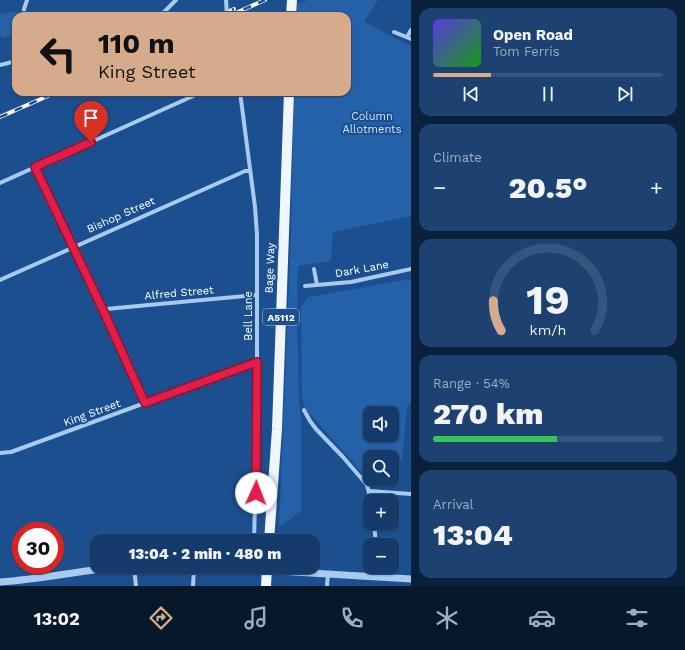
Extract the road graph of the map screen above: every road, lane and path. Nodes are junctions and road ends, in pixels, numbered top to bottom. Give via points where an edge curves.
1 (27, 0) edge
2 (176, 0) edge
3 (226, 0) edge
4 (292, 1) edge
5 (24, 12) edge
6 (164, 12) edge
7 (227, 12) edge
8 (291, 12) edge
9 (411, 30) edge
10 (394, 32) dead end
11 (409, 38) edge
12 (12, 62) edge
13 (0, 65) edge
14 (193, 96) edge
15 (241, 96) edge
16 (289, 96) edge
17 (35, 167) junction
18 (250, 171) junction
19 (0, 183) edge
20 (72, 247) junction
21 (314, 269) dead end
22 (411, 269) edge
23 (0, 280) edge
24 (317, 285) junction
25 (305, 286) dead end
26 (257, 295) junction
27 (103, 310) junction
28 (257, 362) junction
29 (145, 403) junction
30 (304, 410) dead end
31 (0, 453) edge
32 (369, 491) junction
33 (370, 494) edge
34 (411, 494) edge
35 (254, 534) edge
36 (270, 534) edge
37 (90, 570) edge
38 (320, 573) edge
39 (328, 573) junction
40 (135, 574) edge
41 (194, 574) edge
42 (263, 574) edge
43 (375, 576) joint
44 (411, 579) edge
45 (0, 582) edge
46 (136, 586) edge
47 (193, 586) edge
48 (266, 586) edge
49 (327, 586) edge

1 - 5 street
2 - 6 street
3 - 7 street, bridge
4 - 8 main road
9 - 11 street
10 - 11 street
12 - 13 street
14 - 17 street
15 - 18 street, Bell Lane
16 - 36 main road, Bage Way / A5112 via 277,429
17 - 19 street
17 - 20 street
18 - 20 street, Bishop Street
18 - 26 street, Bell Lane via 256,214
20 - 23 street, Bishop Street
20 - 27 street
21 - 24 street
22 - 24 street, Dark Lane via 351,282
24 - 25 street, Dark Lane
26 - 27 street, Alfred Street
26 - 28 street, Bell Lane
27 - 29 street
28 - 29 street, King Street
28 - 35 street, Bell Lane
29 - 31 street, King Street via 11,452
30 - 32 street via 316,429 367,485
32 - 33 street
32 - 34 street
37 - 45 street
38 - 39 street
39 - 43 street
39 - 49 street
40 - 46 street
41 - 47 street
42 - 48 main road
43 - 44 street

